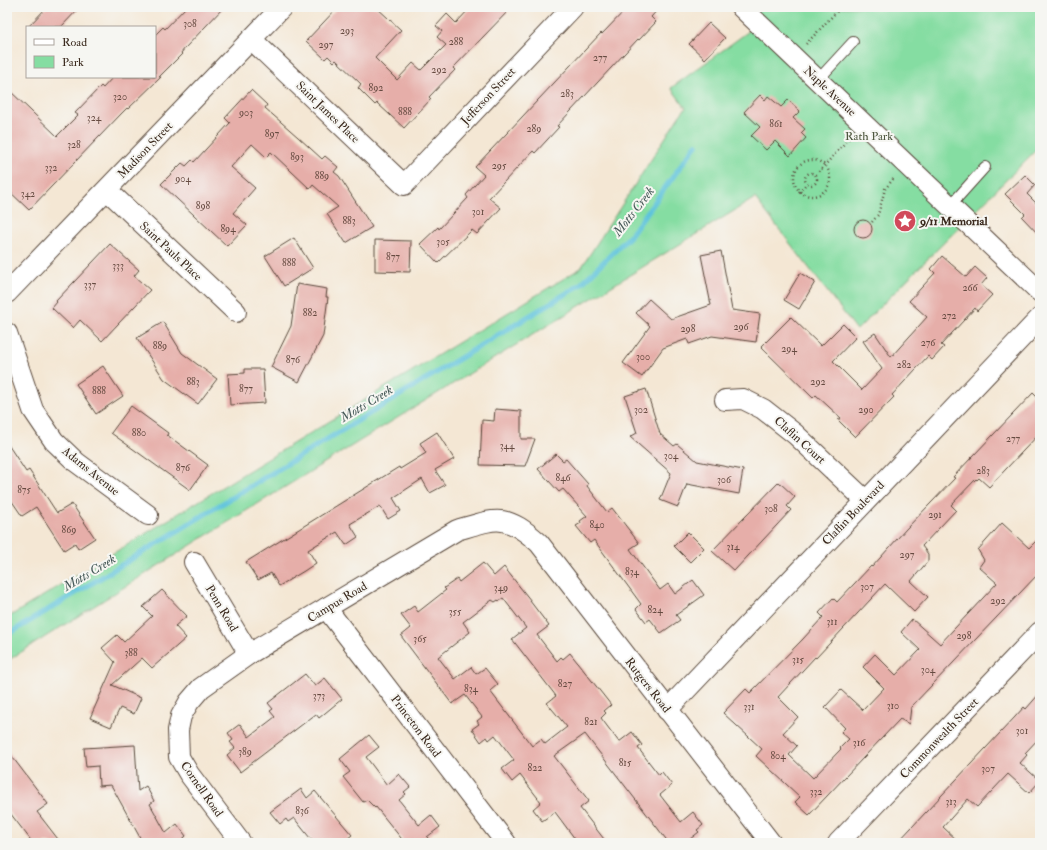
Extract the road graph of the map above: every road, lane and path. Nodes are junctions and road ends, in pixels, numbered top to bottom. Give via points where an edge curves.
1 (282, 7) edge
2 (572, 7) edge
3 (741, 7) edge
4 (841, 7) edge
5 (252, 39) junction
6 (853, 42) dead end
7 (793, 57) junction
8 (818, 80) junction
9 (864, 123) junction
10 (824, 165) junction
11 (908, 165) junction
12 (986, 167) dead end
13 (816, 175) junction
14 (807, 184) junction
15 (404, 185) joint
16 (107, 190) junction
17 (799, 192) junction
18 (950, 206) junction
19 (872, 222) dead end
20 (1040, 292) edge
21 (7, 293) edge
22 (236, 312) dead end
23 (1040, 318) edge
24 (7, 333) edge
25 (725, 400) dead end
26 (865, 500) junction
27 (148, 515) dead end
28 (524, 530) joint
29 (194, 562) dead end
30 (326, 608) junction
31 (1040, 632) edge
32 (249, 654) junction
33 (667, 710) junction
34 (178, 730) joint
35 (240, 843) edge
36 (506, 843) edge
37 (771, 843) edge
38 (838, 843) edge

1 - 5 street, Madison Street
2 - 15 street, Jefferson Street
3 - 7 street, Naple Avenue
4 - 7 path
5 - 15 street, Saint James Place
5 - 16 street, Madison Street
6 - 8 lane
7 - 8 street, Naple Avenue
8 - 9 street, Naple Avenue
9 - 10 path
9 - 11 street, Naple Avenue
10 - 13 path
10 - 17 path via 814,160 803,162 799,166 795,171 794,182
10 - 17 path via 830,176 827,189 811,197
11 - 18 street, Naple Avenue
11 - 19 path via 885,189 878,215
12 - 18 lane
13 - 14 path via 816,183
13 - 14 path via 807,175
14 - 17 path
16 - 21 street, Madison Street
16 - 22 street, Saint Pauls Place
18 - 20 street, Naple Avenue
23 - 26 street, Claflin Boulevard
24 - 27 street, Adams Avenue via 33,410 54,441 76,462
25 - 26 street, Claflin Court via 743,399 763,409
26 - 33 street, Claflin Boulevard
28 - 30 street, Campus Road via 501,520 489,520 457,530
28 - 33 street, Rutgers Road via 539,543
29 - 32 street, Penn Road
30 - 32 street, Campus Road
30 - 36 street, Princeton Road
31 - 38 street, Commonwealth Street
32 - 34 street, Campus Road via 201,688 181,716
33 - 37 street, Rutgers Road
34 - 35 street, Cornell Road via 180,757 189,774

